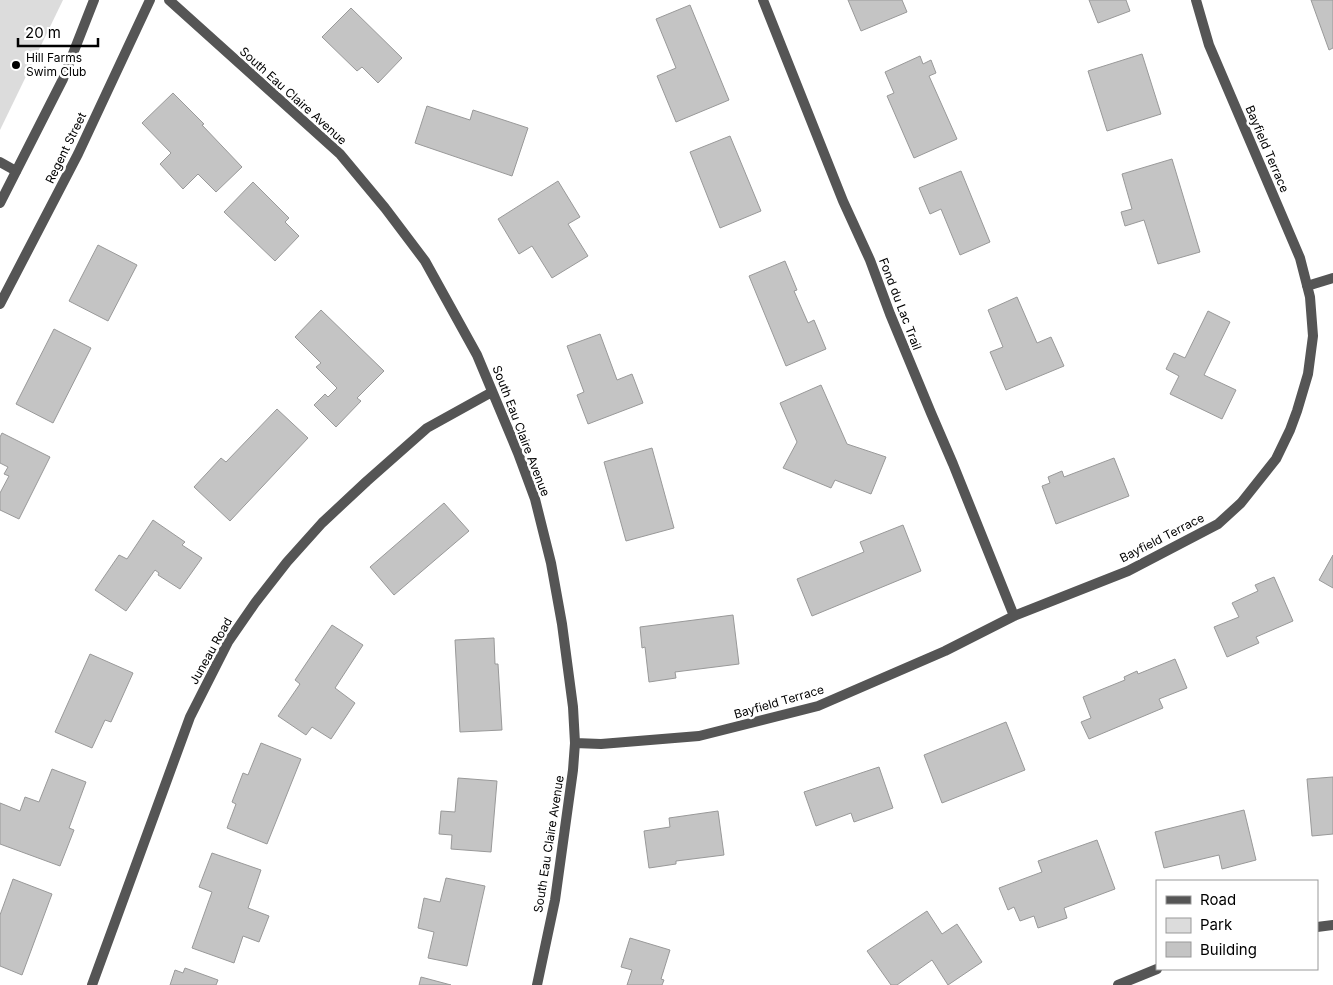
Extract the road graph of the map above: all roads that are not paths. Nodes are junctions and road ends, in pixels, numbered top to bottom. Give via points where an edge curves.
1 (94, 0) edge
2 (150, 0) edge
3 (169, 0) edge
4 (763, 0) edge
5 (1196, 0) edge
6 (0, 162) edge
7 (16, 171) junction
8 (0, 203) edge
9 (1333, 278) edge
10 (1307, 286) junction
11 (0, 304) edge
12 (492, 392) junction
13 (1014, 616) junction
14 (576, 743) junction
15 (1333, 924) edge
16 (1318, 926) edge
17 (1156, 969) edge
18 (92, 985) edge
19 (537, 985) edge
20 (1118, 985) edge

1 - 7 street via 63,79
2 - 11 street, Regent Street via 78,154
3 - 12 street, South Eau Claire Avenue via 340,154 385,208 425,261 478,355
4 - 13 street, Fond du Lac Trail
5 - 10 street, Bayfield Terrace via 1209,45 1300,258
6 - 7 street
7 - 8 street
9 - 10 street
10 - 13 street, Bayfield Terrace via 1313,336 1308,374 1290,430 1276,459 1241,503 1218,524 1128,571
12 - 14 street, South Eau Claire Avenue via 535,499 551,563 562,624
12 - 18 street, Juneau Road via 427,428 322,523 281,569 228,642 190,717
13 - 14 street, Bayfield Terrace via 945,651 818,706 698,736
14 - 19 street, South Eau Claire Avenue via 555,900
15 - 16 street
17 - 20 street

